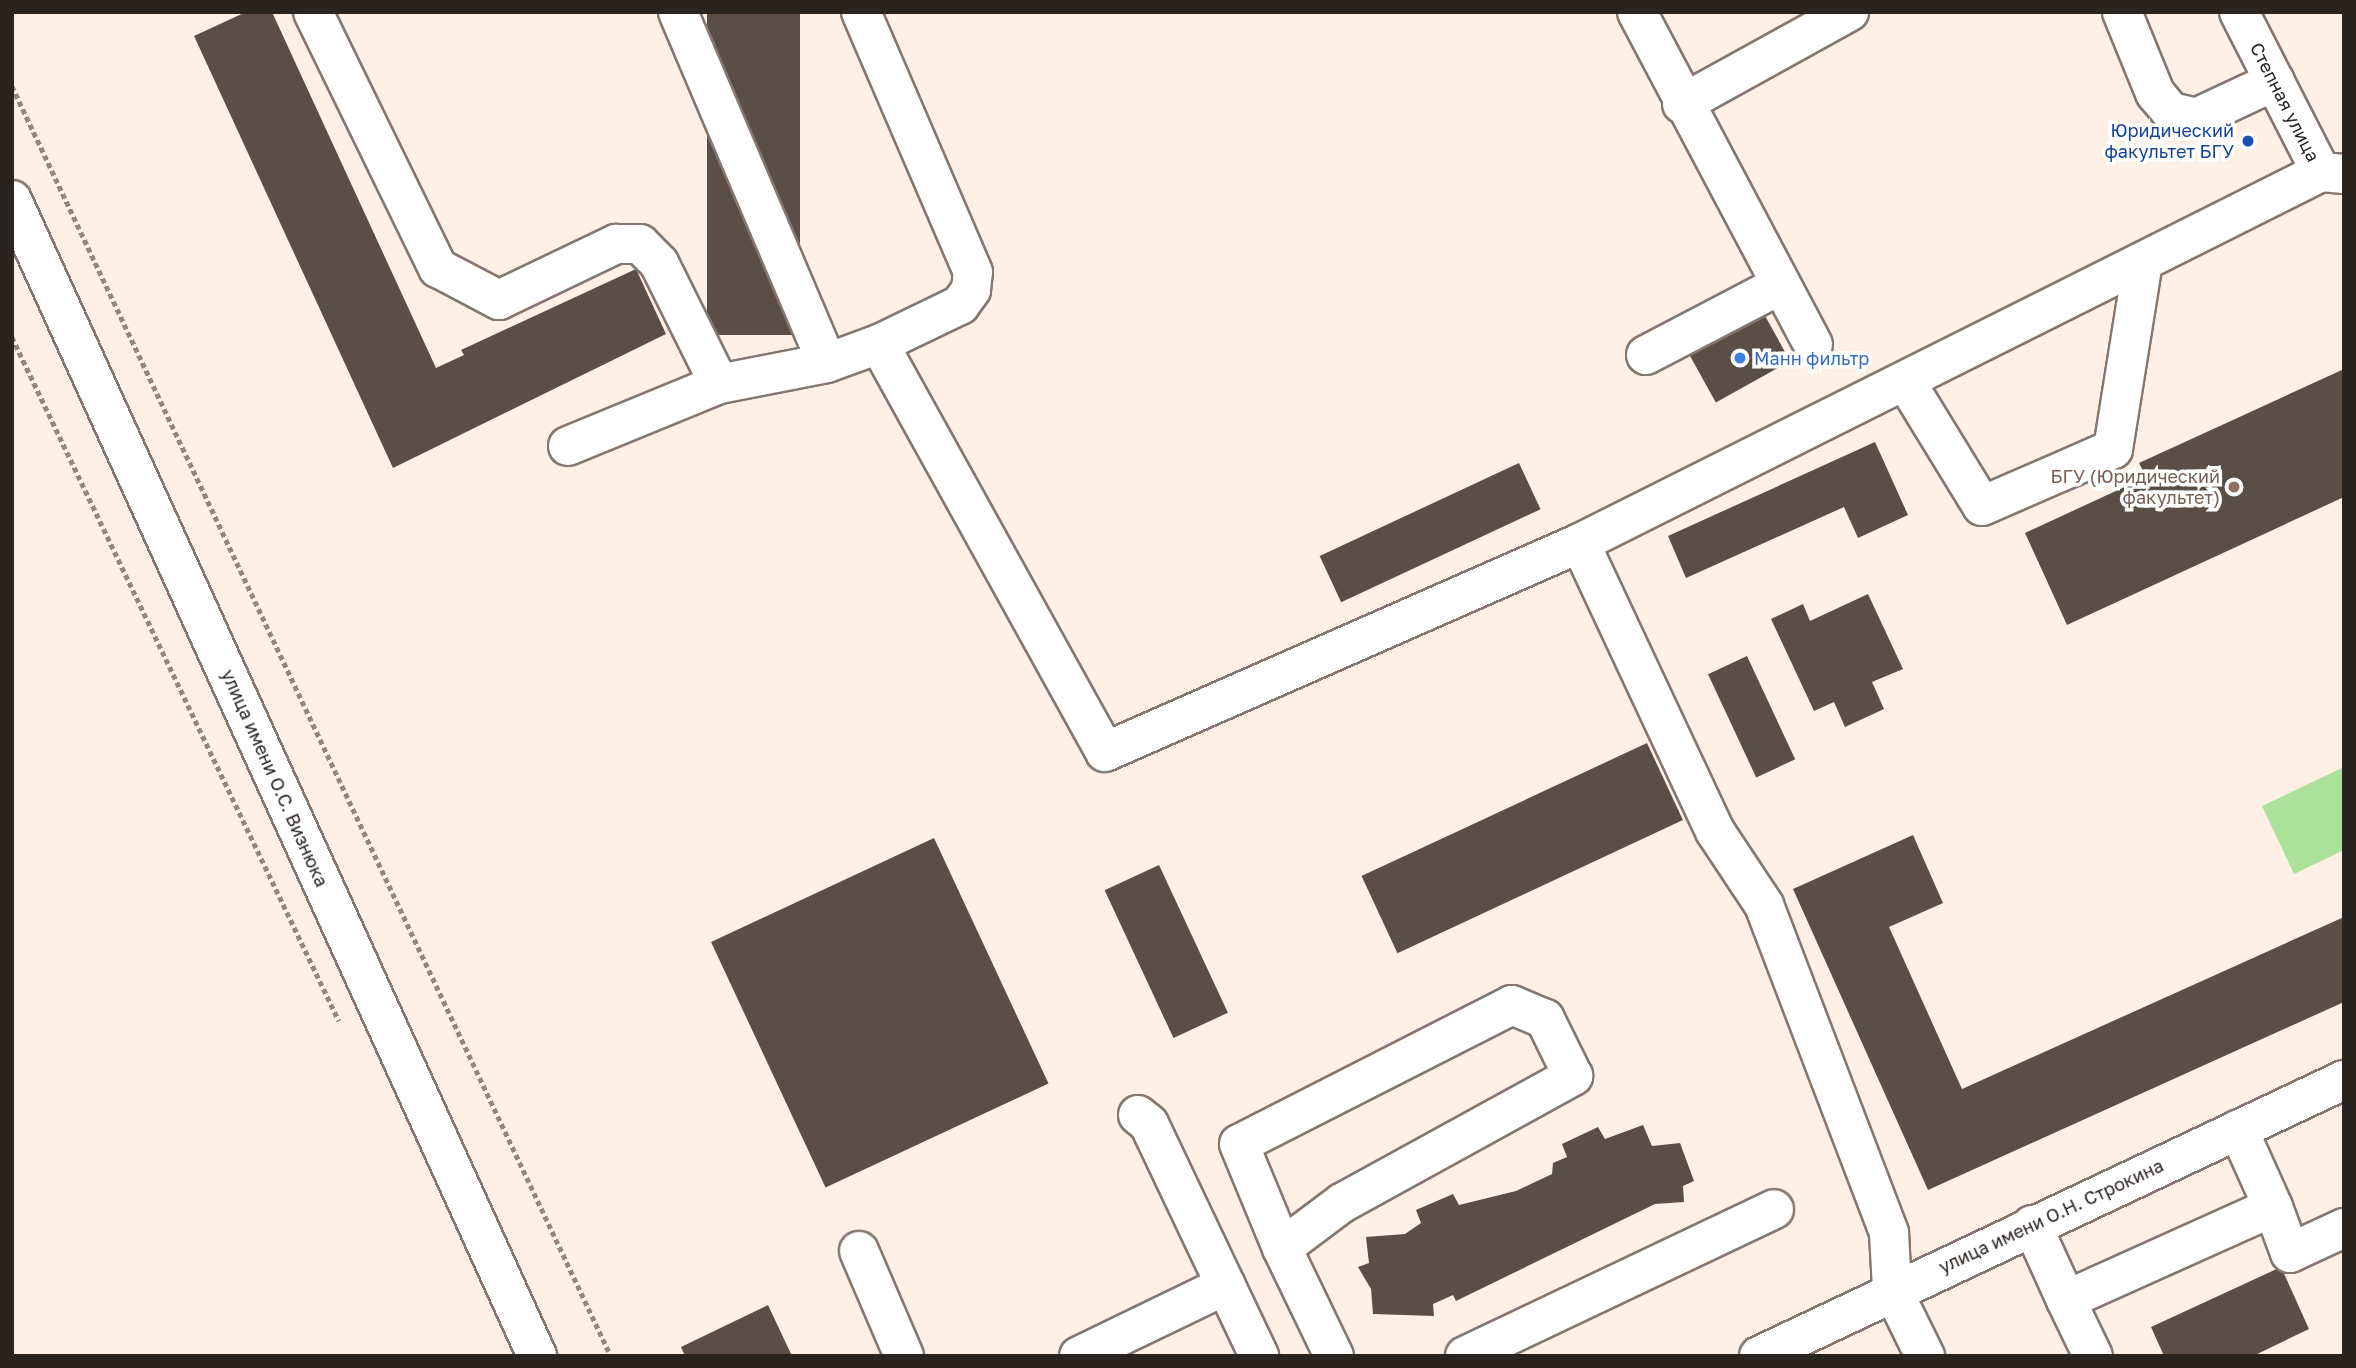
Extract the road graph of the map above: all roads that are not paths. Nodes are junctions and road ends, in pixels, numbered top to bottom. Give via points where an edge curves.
1 (313, 12) edge
2 (678, 12) edge
3 (861, 12) edge
4 (1637, 12) edge
5 (1849, 12) edge
6 (2122, 12) edge
7 (2239, 12) edge
8 (2275, 81) junction
9 (1682, 104) junction
10 (2332, 173) edge
11 (12, 200) edge
12 (2142, 267) junction
13 (1780, 285) junction
14 (879, 344) junction
15 (1813, 344) dead end
16 (1646, 355) dead end
17 (827, 363) junction
18 (1906, 382) junction
19 (719, 384) junction
20 (568, 446) dead end
21 (1580, 543) junction
22 (2344, 1080) edge
23 (1138, 1115) dead end
24 (2238, 1129) junction
25 (2273, 1207) junction
26 (1774, 1209) dead end
27 (2032, 1225) junction
28 (2344, 1228) edge
29 (1282, 1248) junction
30 (859, 1251) dead end
31 (1226, 1285) junction
32 (1892, 1289) junction
33 (2066, 1300) junction
34 (537, 1356) edge
35 (904, 1356) edge
36 (1079, 1356) edge
37 (1259, 1356) edge
38 (1334, 1356) edge
39 (1465, 1356) edge
40 (1759, 1356) edge
41 (1925, 1356) edge
42 (2092, 1356) edge

1 - 19 street via 438,268 499,300 616,244 640,244 659,263
2 - 17 street
3 - 14 street via 973,272 971,290 960,305
4 - 9 street
5 - 9 street
6 - 8 street via 2155,93 2171,112 2196,118
7 - 8 street, Степная улица
8 - 10 street, Степная улица
9 - 13 street
10 - 12 street
11 - 34 street, улица имени О.С. Визнюка
12 - 18 street
12 - 18 street via 2113,449 1982,506
13 - 15 street
13 - 16 street
14 - 17 street
14 - 21 street via 1105,752
17 - 19 street
18 - 21 street
19 - 20 street
21 - 32 street via 1715,831 1764,905 1889,1233
22 - 24 street, улица имени О.Н. Строкина
23 - 31 street via 1150,1124
24 - 25 street
24 - 27 street, улица имени О.Н. Строкина
25 - 28 street via 2290,1253
25 - 33 street
26 - 39 street
27 - 32 street, улица имени О.Н. Строкина
27 - 33 street
29 - 29 street via 1342,1203 1573,1076 1545,1019 1512,1006 1239,1143
29 - 38 street
30 - 35 street
31 - 36 street
31 - 37 street
32 - 40 street, улица имени О.Н. Строкина
32 - 41 street
33 - 42 street

